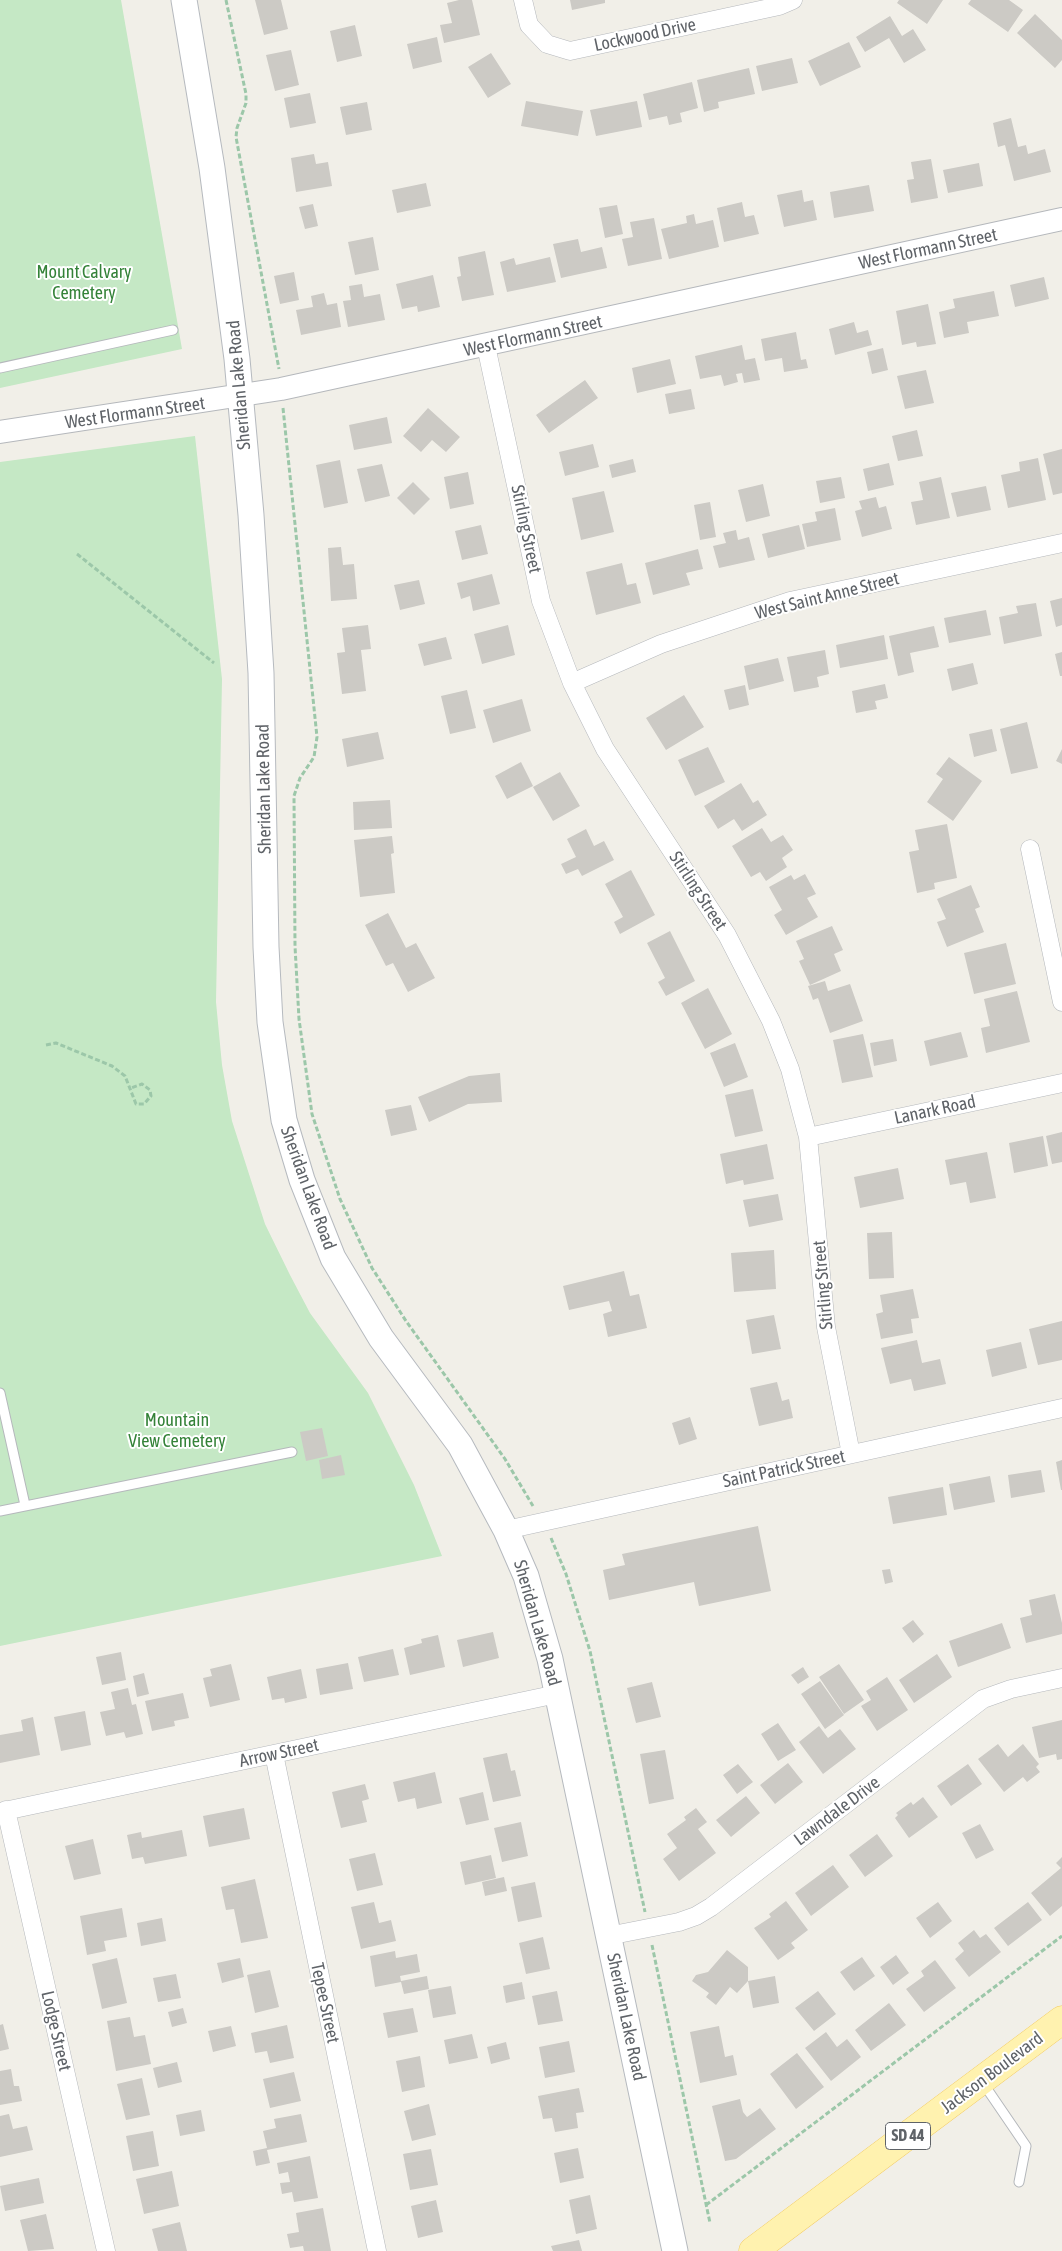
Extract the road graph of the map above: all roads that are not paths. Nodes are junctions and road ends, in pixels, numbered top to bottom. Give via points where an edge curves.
1 (184, 0) edge
2 (524, 0) edge
3 (793, 0) edge
4 (1062, 219) edge
5 (172, 330) dead end
6 (486, 346) junction
7 (0, 368) edge
8 (240, 397) junction
9 (0, 432) edge
10 (1062, 543) edge
11 (572, 683) junction
12 (1030, 849) dead end
13 (1062, 1002) edge
14 (1062, 1083) edge
15 (808, 1138) junction
16 (0, 1393) edge
17 (1062, 1408) edge
18 (292, 1452) dead end
19 (850, 1454) junction
20 (25, 1505) junction
21 (0, 1511) edge
22 (506, 1530) junction
23 (1062, 1678) edge
24 (557, 1694) junction
25 (274, 1754) junction
26 (3, 1811) edge
27 (608, 1936) junction
28 (1062, 2020) edge
29 (982, 2081) junction
30 (1019, 2182) dead end
31 (106, 2251) edge
32 (377, 2251) edge
33 (675, 2251) edge
34 (753, 2251) edge

1 - 8 main road, Sheridan Lake Road via 228,279
2 - 3 street, Lockwood Drive via 529,24 548,44 570,51 779,6
4 - 6 street, West Flormann Street
5 - 7 lane
6 - 8 street, West Flormann Street
6 - 11 street, Stirling Street via 541,601
8 - 9 street, West Flormann Street
8 - 22 main road, Sheridan Lake Road via 261,673 270,1022 277,1090 284,1120 312,1209 347,1283 381,1338 460,1445
10 - 11 street, West Saint Anne Street via 790,601 661,644
11 - 15 street, Stirling Street via 605,749 727,935 751,978 790,1070
12 - 13 street
14 - 15 street, Lanark Road
15 - 19 street, Stirling Street via 826,1326
16 - 20 lane
17 - 19 street, Saint Patrick Street
18 - 20 lane
19 - 22 street, Saint Patrick Street
20 - 21 lane
22 - 24 main road, Sheridan Lake Road via 534,1599
23 - 27 street, Lawndale Drive via 983,1699 711,1907 679,1922
24 - 25 street, Arrow Street
24 - 27 main road, Sheridan Lake Road
25 - 26 street, Arrow Street
25 - 32 street, Tepee Street
26 - 31 street, Lodge Street
27 - 33 main road, Sheridan Lake Road
28 - 29 main road, Jackson Boulevard / SD 44
29 - 30 lane via 1026,2146
29 - 34 main road, Jackson Boulevard / SD 44

